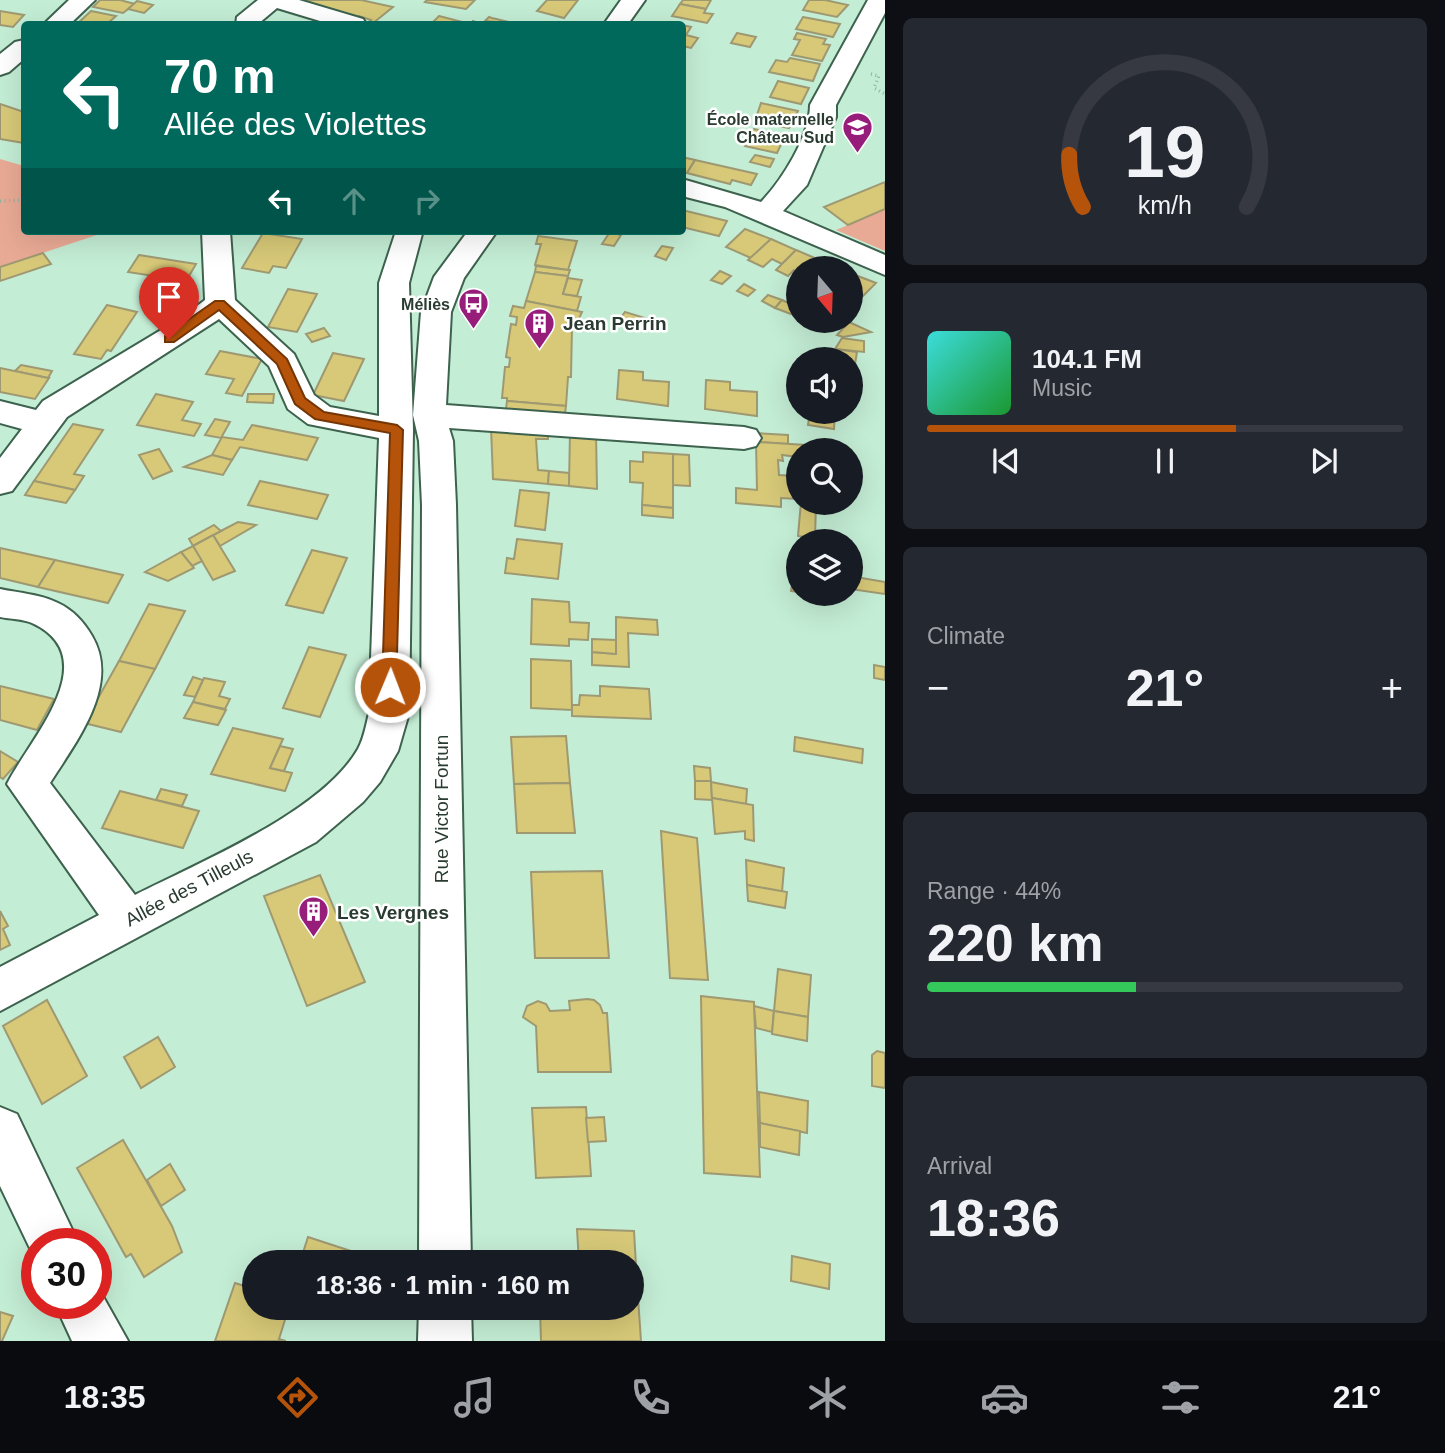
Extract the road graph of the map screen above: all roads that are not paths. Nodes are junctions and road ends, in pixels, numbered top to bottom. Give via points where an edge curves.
1 (83, 0) edge
2 (273, 0) edge
3 (633, 0) edge
4 (880, 0) edge
5 (59, 21) edge
6 (253, 21) edge
7 (344, 21) edge
8 (618, 21) edge
9 (18, 47) edge
10 (0, 67) edge
11 (686, 188) edge
12 (765, 214) junction
13 (216, 235) edge
14 (448, 243) edge
15 (885, 266) edge
16 (220, 303) junction
17 (0, 412) edge
18 (42, 423) junction
19 (438, 424) junction
20 (397, 430) junction
21 (744, 438) dead end
22 (0, 482) edge
23 (0, 603) edge
24 (128, 920) junction
25 (0, 990) edge
26 (0, 1131) edge
27 (45, 1228) edge
28 (444, 1250) edge
29 (445, 1320) edge
30 (445, 1341) edge

1 - 5 street
2 - 6 street
2 - 7 street
3 - 8 street
4 - 12 street via 823,106 823,117 793,185
9 - 10 street
11 - 12 street
12 - 15 street
13 - 16 street
14 - 19 street, Rue Victor Fortun via 453,369
14 - 20 street, Allée des Tilleuls via 399,257 394,283
16 - 18 street via 55,409
16 - 20 street via 283,362 300,401 320,416
17 - 18 street
18 - 22 street
19 - 21 street
19 - 28 street, Rue Victor Fortun
20 - 24 street, Allée des Tilleuls via 389,713 378,751 348,790 301,829
23 - 24 street via 46,613 74,635 86,655 82,685 67,719 27,784
24 - 25 street, Allée des Tilleuls
26 - 27 street
29 - 30 street

